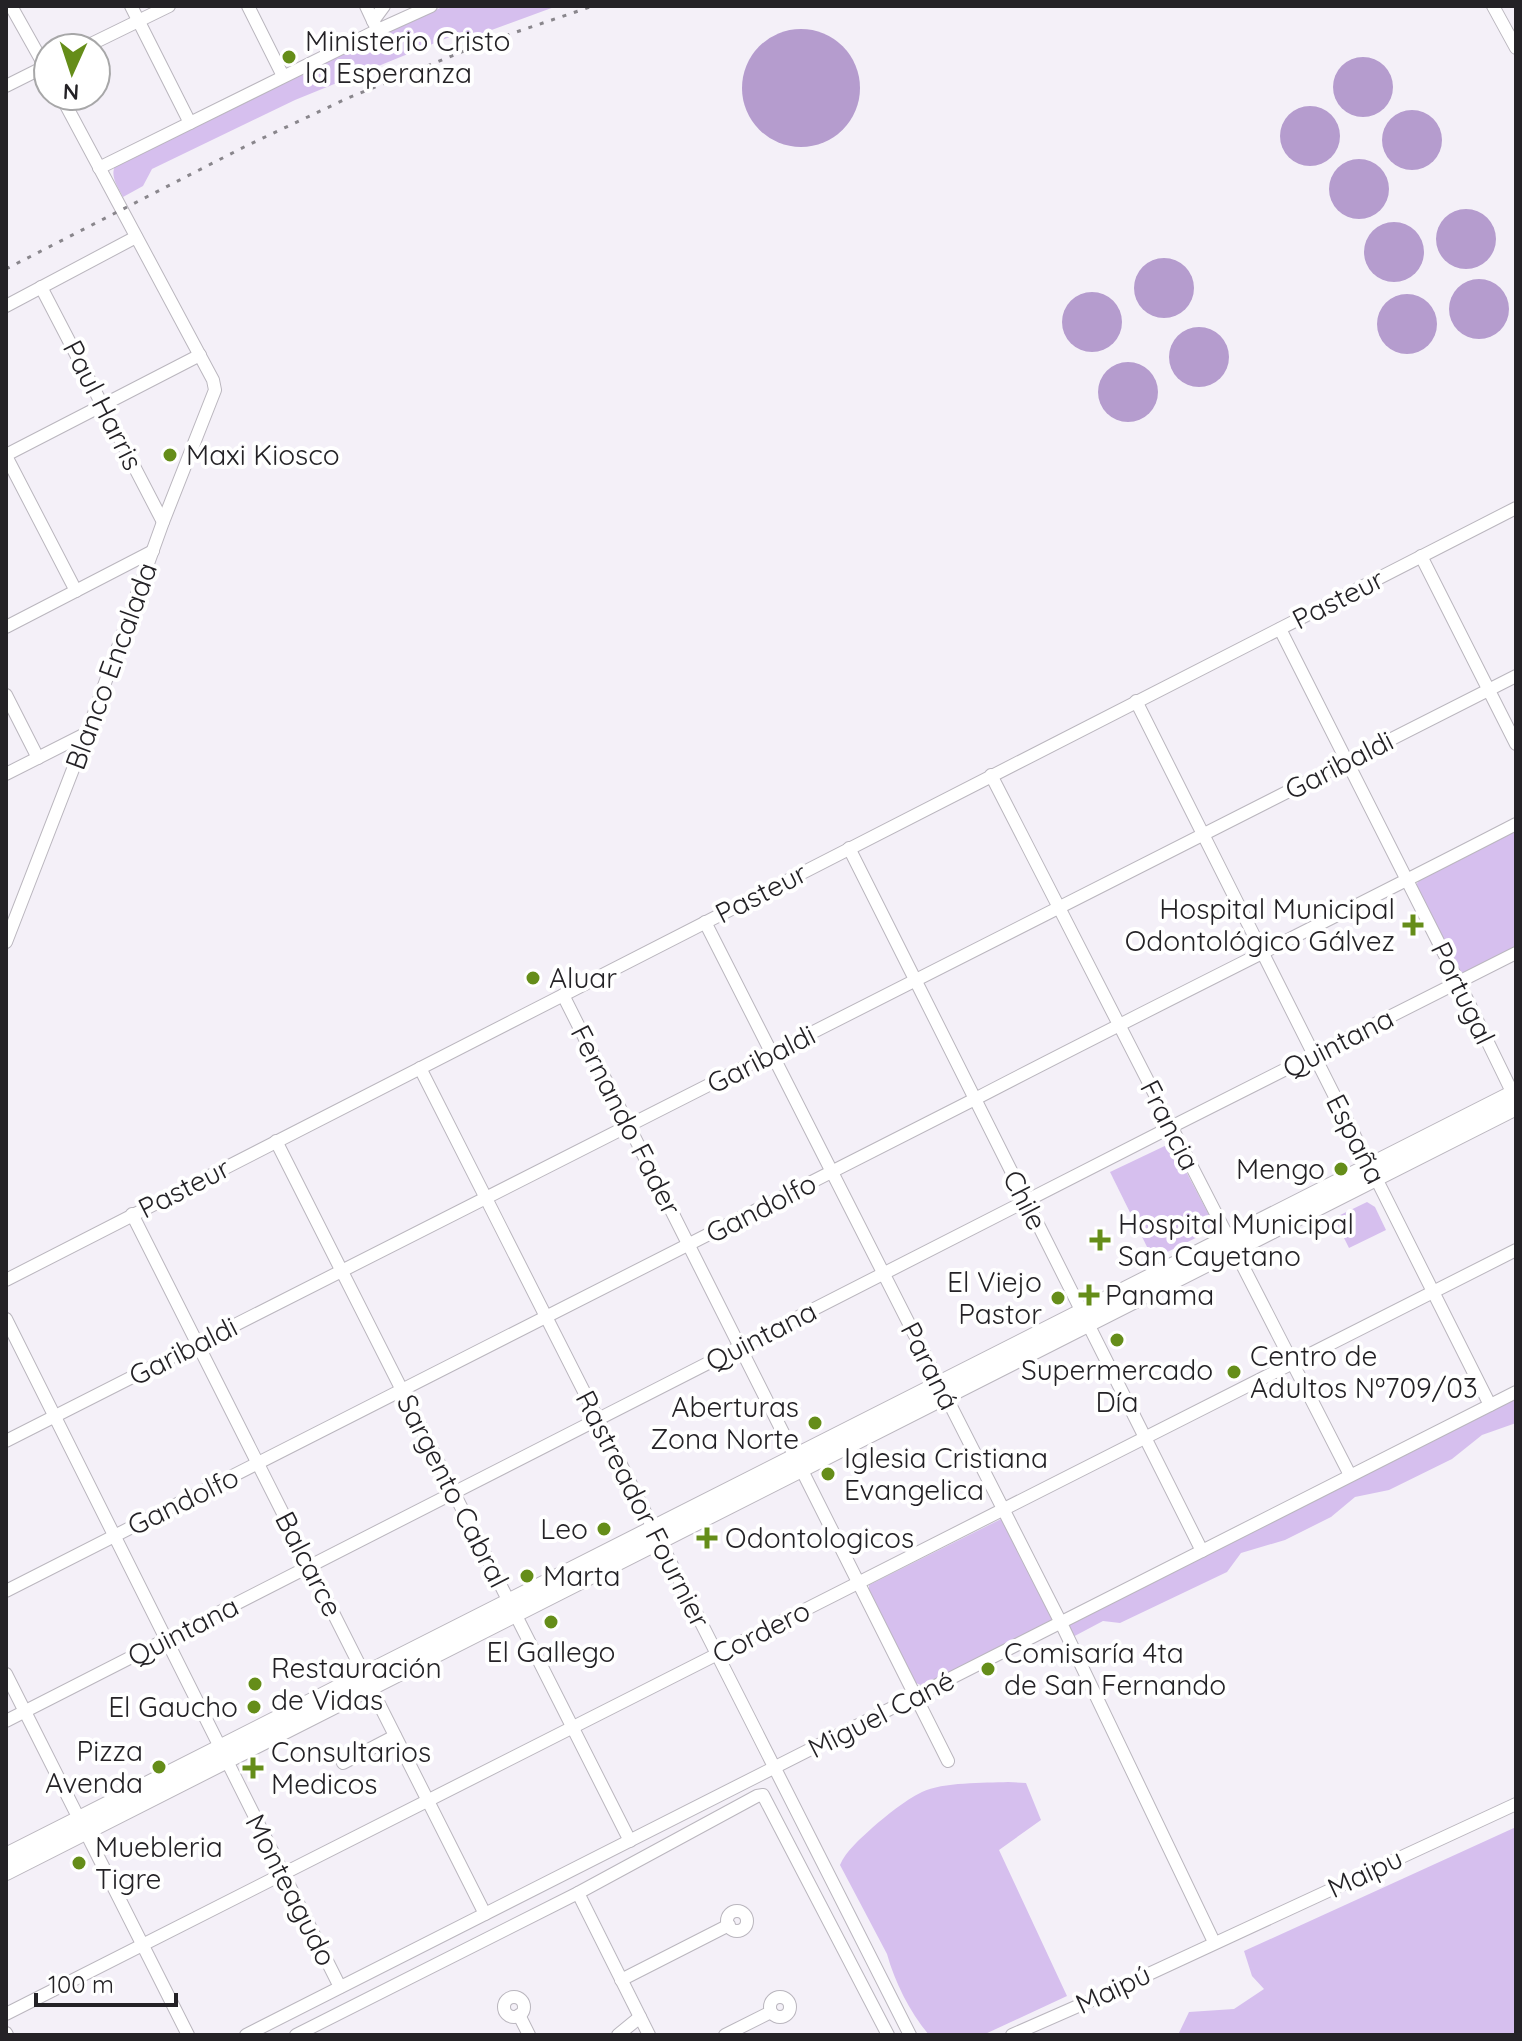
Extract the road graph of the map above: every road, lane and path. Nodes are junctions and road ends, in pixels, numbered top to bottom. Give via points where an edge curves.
1 (11, 6) edge
2 (131, 6) edge
3 (169, 6) edge
4 (248, 6) edge
5 (366, 6) edge
6 (384, 6) edge
7 (431, 6) edge
8 (1493, 6) edge
9 (138, 21) junction
10 (376, 26) junction
11 (112, 34) edge
12 (32, 42) edge
13 (1516, 48) edge
14 (32, 75) edge
15 (283, 76) junction
16 (6, 86) edge
17 (69, 112) edge
18 (190, 123) junction
19 (99, 168) junction
20 (136, 237) junction
21 (41, 287) junction
22 (6, 306) edge
23 (200, 355) junction
24 (103, 405) junction
25 (6, 456) edge
26 (1516, 508) edge
27 (163, 522) junction
28 (153, 551) junction
29 (1421, 556) junction
30 (76, 591) junction
31 (6, 627) edge
32 (1280, 629) junction
33 (1516, 676) edge
34 (1488, 689) junction
35 (6, 695) edge
36 (1136, 701) junction
37 (87, 733) junction
38 (1516, 744) edge
39 (38, 758) junction
40 (1346, 762) junction
41 (6, 774) edge
42 (991, 775) junction
43 (1516, 824) edge
44 (1203, 834) junction
45 (849, 848) junction
46 (1407, 881) junction
47 (1059, 908) junction
48 (11, 919) edge
49 (705, 922) junction
50 (6, 942) edge
51 (1262, 952) junction
52 (1516, 953) edge
53 (915, 981) junction
54 (1459, 983) junction
55 (563, 995) junction
56 (1119, 1025) junction
57 (772, 1053) junction
58 (1314, 1055) junction
59 (420, 1068) junction
60 (1515, 1098) edge
61 (975, 1099) junction
62 (629, 1126) junction
63 (1171, 1127) junction
64 (276, 1141) junction
65 (832, 1172) junction
66 (1373, 1172) junction
67 (486, 1198) junction
68 (1026, 1201) junction
69 (132, 1214) junction
70 (1231, 1244) junction
71 (689, 1245) junction
72 (1516, 1250) edge
73 (342, 1271) junction
74 (884, 1274) junction
75 (6, 1280) edge
76 (1433, 1292) junction
77 (546, 1317) junction
78 (1084, 1318) junction
79 (6, 1319) edge
80 (197, 1344) junction
81 (740, 1347) junction
82 (1292, 1363) junction
83 (402, 1390) junction
84 (942, 1390) junction
85 (1516, 1392) edge
86 (1490, 1405) junction
87 (54, 1416) junction
88 (598, 1420) junction
89 (1145, 1438) junction
90 (6, 1441) edge
91 (798, 1463) junction
92 (258, 1464) junction
93 (1350, 1475) junction
94 (454, 1493) junction
95 (1003, 1509) junction
96 (656, 1534) junction
97 (114, 1535) junction
98 (1202, 1551) junction
99 (310, 1566) junction
100 (859, 1583) junction
101 (6, 1591) edge
102 (512, 1607) junction
103 (1061, 1623) junction
104 (166, 1640) junction
105 (717, 1655) junction
106 (6, 1674) edge
107 (368, 1681) junction
108 (916, 1696) junction
109 (25, 1712) junction
110 (6, 1721) edge
111 (573, 1728) junction
112 (395, 1736) junction
113 (223, 1754) junction
114 (948, 1761) dead end
115 (343, 1763) dead end
116 (774, 1768) junction
117 (428, 1801) junction
118 (1516, 1804) edge
119 (82, 1826) junction
120 (630, 1841) junction
121 (6, 1856) edge
122 (6, 1872) edge
123 (283, 1874) junction
124 (578, 1893) junction
125 (485, 1914) junction
126 (729, 1925) dead end
127 (1214, 1942) junction
128 (143, 1945) junction
129 (621, 1980) junction
130 (340, 1987) junction
131 (771, 2012) dead end
132 (6, 2014) edge
133 (519, 2015) dead end
134 (644, 2026) edge
135 (188, 2035) edge
136 (246, 2035) edge
137 (296, 2035) edge
138 (529, 2035) edge
139 (618, 2035) edge
140 (631, 2035) edge
141 (725, 2035) edge
142 (888, 2035) edge
143 (910, 2035) edge
144 (1012, 2035) edge

1 - 12 street
2 - 9 street
3 - 9 street
4 - 15 street
5 - 10 street
6 - 10 street
7 - 10 street
8 - 13 street
9 - 11 street
9 - 18 street
10 - 15 street
14 - 16 street
15 - 18 street
17 - 19 street
18 - 19 street
19 - 20 street
20 - 21 street
20 - 23 street
21 - 22 street
21 - 24 street, Paul Harris
23 - 24 street
23 - 27 street, Blanco Encalada via 215,390
24 - 25 street
24 - 27 street, Paul Harris
25 - 30 street
26 - 29 street, Pasteur
27 - 28 street, Blanco Encalada
28 - 30 street
28 - 37 street, Blanco Encalada
29 - 32 street, Pasteur
29 - 34 street
30 - 31 street
32 - 36 street, Pasteur
32 - 40 street, Portugal
33 - 34 street, Garibaldi
34 - 38 street
34 - 40 street, Garibaldi
35 - 39 street
36 - 42 street, Pasteur
36 - 44 street, España
37 - 39 street
37 - 48 street, Blanco Encalada
39 - 41 street
40 - 44 street, Garibaldi
40 - 46 street, Portugal
42 - 45 street, Pasteur
42 - 47 street, Francia
43 - 46 street, Gandolfo
44 - 47 street, Garibaldi
44 - 51 street, España
45 - 49 street, Pasteur
45 - 53 street, Chile
46 - 51 street, Gandolfo
46 - 54 street, Portugal
47 - 53 street, Garibaldi
47 - 56 street, Francia
48 - 50 street, Blanco Encalada
49 - 55 street, Pasteur
49 - 57 street, Paraná
51 - 56 street, Gandolfo
51 - 58 street, España
52 - 54 street, Quintana
53 - 57 street, Garibaldi
53 - 61 street, Chile
54 - 58 street, Quintana
54 - 60 street, Portugal
55 - 59 street, Pasteur
55 - 62 street, Fernando Fader
56 - 61 street, Gandolfo
56 - 63 street, Francia
57 - 62 street, Garibaldi
57 - 65 street, Paraná
58 - 63 street, Quintana
58 - 66 street, España
59 - 64 street, Pasteur
59 - 67 street, Rastreador Fournier
60 - 66 main road
61 - 65 street, Gandolfo
61 - 68 street, Chile
62 - 67 street, Garibaldi
62 - 71 street, Fernando Fader
63 - 68 street, Quintana
63 - 70 street, Francia
64 - 69 street, Pasteur
64 - 73 street, Sargento Cabral
65 - 71 street, Gandolfo
65 - 74 street, Paraná
66 - 70 main road
66 - 76 street, España
67 - 73 street, Garibaldi
67 - 77 street, Rastreador Fournier
68 - 74 street, Quintana
68 - 78 street, Chile
69 - 75 street, Pasteur
69 - 80 street, Balcarce
70 - 78 main road
70 - 82 street, Francia
71 - 77 street, Gandolfo
71 - 81 street, Fernando Fader
72 - 76 street, Cordero
73 - 80 street, Garibaldi
73 - 83 street, Sargento Cabral
74 - 81 street, Quintana
74 - 84 street, Paraná
76 - 82 street, Cordero
76 - 86 street, España
77 - 83 street, Gandolfo
77 - 88 street, Rastreador Fournier
78 - 84 main road
78 - 89 street, Chile
79 - 87 street, Monteagudo
80 - 87 street, Garibaldi
80 - 92 street, Balcarce
81 - 88 street, Quintana
81 - 91 street, Fernando Fader
82 - 89 street, Cordero
82 - 93 street, Francia
83 - 92 street, Gandolfo
83 - 94 street, Sargento Cabral
84 - 91 main road
84 - 95 street, Paraná
85 - 86 street, Miguel Cané
86 - 93 street, Miguel Cané
87 - 90 street, Garibaldi
87 - 97 street, Monteagudo
88 - 94 street, Quintana
88 - 96 street, Rastreador Fournier
89 - 95 street, Cordero
89 - 98 street, Chile
91 - 96 main road
91 - 100 street, Fernando Fader
92 - 97 street, Gandolfo
92 - 99 street, Balcarce
93 - 98 street, Miguel Cané
94 - 99 street, Quintana
94 - 102 street, Sargento Cabral
95 - 100 street, Cordero
95 - 103 street, Paraná
96 - 102 main road
96 - 105 street, Rastreador Fournier
97 - 101 street, Gandolfo
97 - 104 street, Monteagudo
98 - 103 street, Miguel Cané
99 - 104 street, Quintana
99 - 107 street, Balcarce
100 - 105 street, Cordero
100 - 108 street, Fernando Fader
102 - 107 main road
102 - 111 street, Sargento Cabral
103 - 108 street, Miguel Cané
103 - 127 street, Paraná
104 - 109 street, Quintana
104 - 113 street, Monteagudo
105 - 111 street, Cordero
105 - 116 street, Rastreador Fournier
106 - 109 street
107 - 112 street, Balcarce
107 - 113 main road
108 - 114 street, Fernando Fader
108 - 116 street, Miguel Cané
109 - 110 street, Quintana
109 - 119 street
111 - 117 street, Cordero
111 - 120 street, Sargento Cabral
112 - 115 street
112 - 117 street, Balcarce
113 - 119 main road
113 - 123 street, Monteagudo
116 - 120 street, Miguel Cané
116 - 143 street, Rastreador Fournier
117 - 123 street, Cordero
117 - 125 street, Balcarce
118 - 127 street, Maipu
119 - 121 main road
119 - 122 main road
119 - 128 street
120 - 125 street, Miguel Cané
123 - 128 street, Cordero
123 - 130 street, Monteagudo
124 - 129 street
124 - 137 street
124 - 142 street via 763,1795
125 - 130 street, Miguel Cané
126 - 129 street
127 - 144 street, Maipú
128 - 132 street, Cordero
128 - 135 street
129 - 134 street
130 - 136 street, Miguel Cané
131 - 141 street
133 - 138 street
134 - 139 street
134 - 140 street

